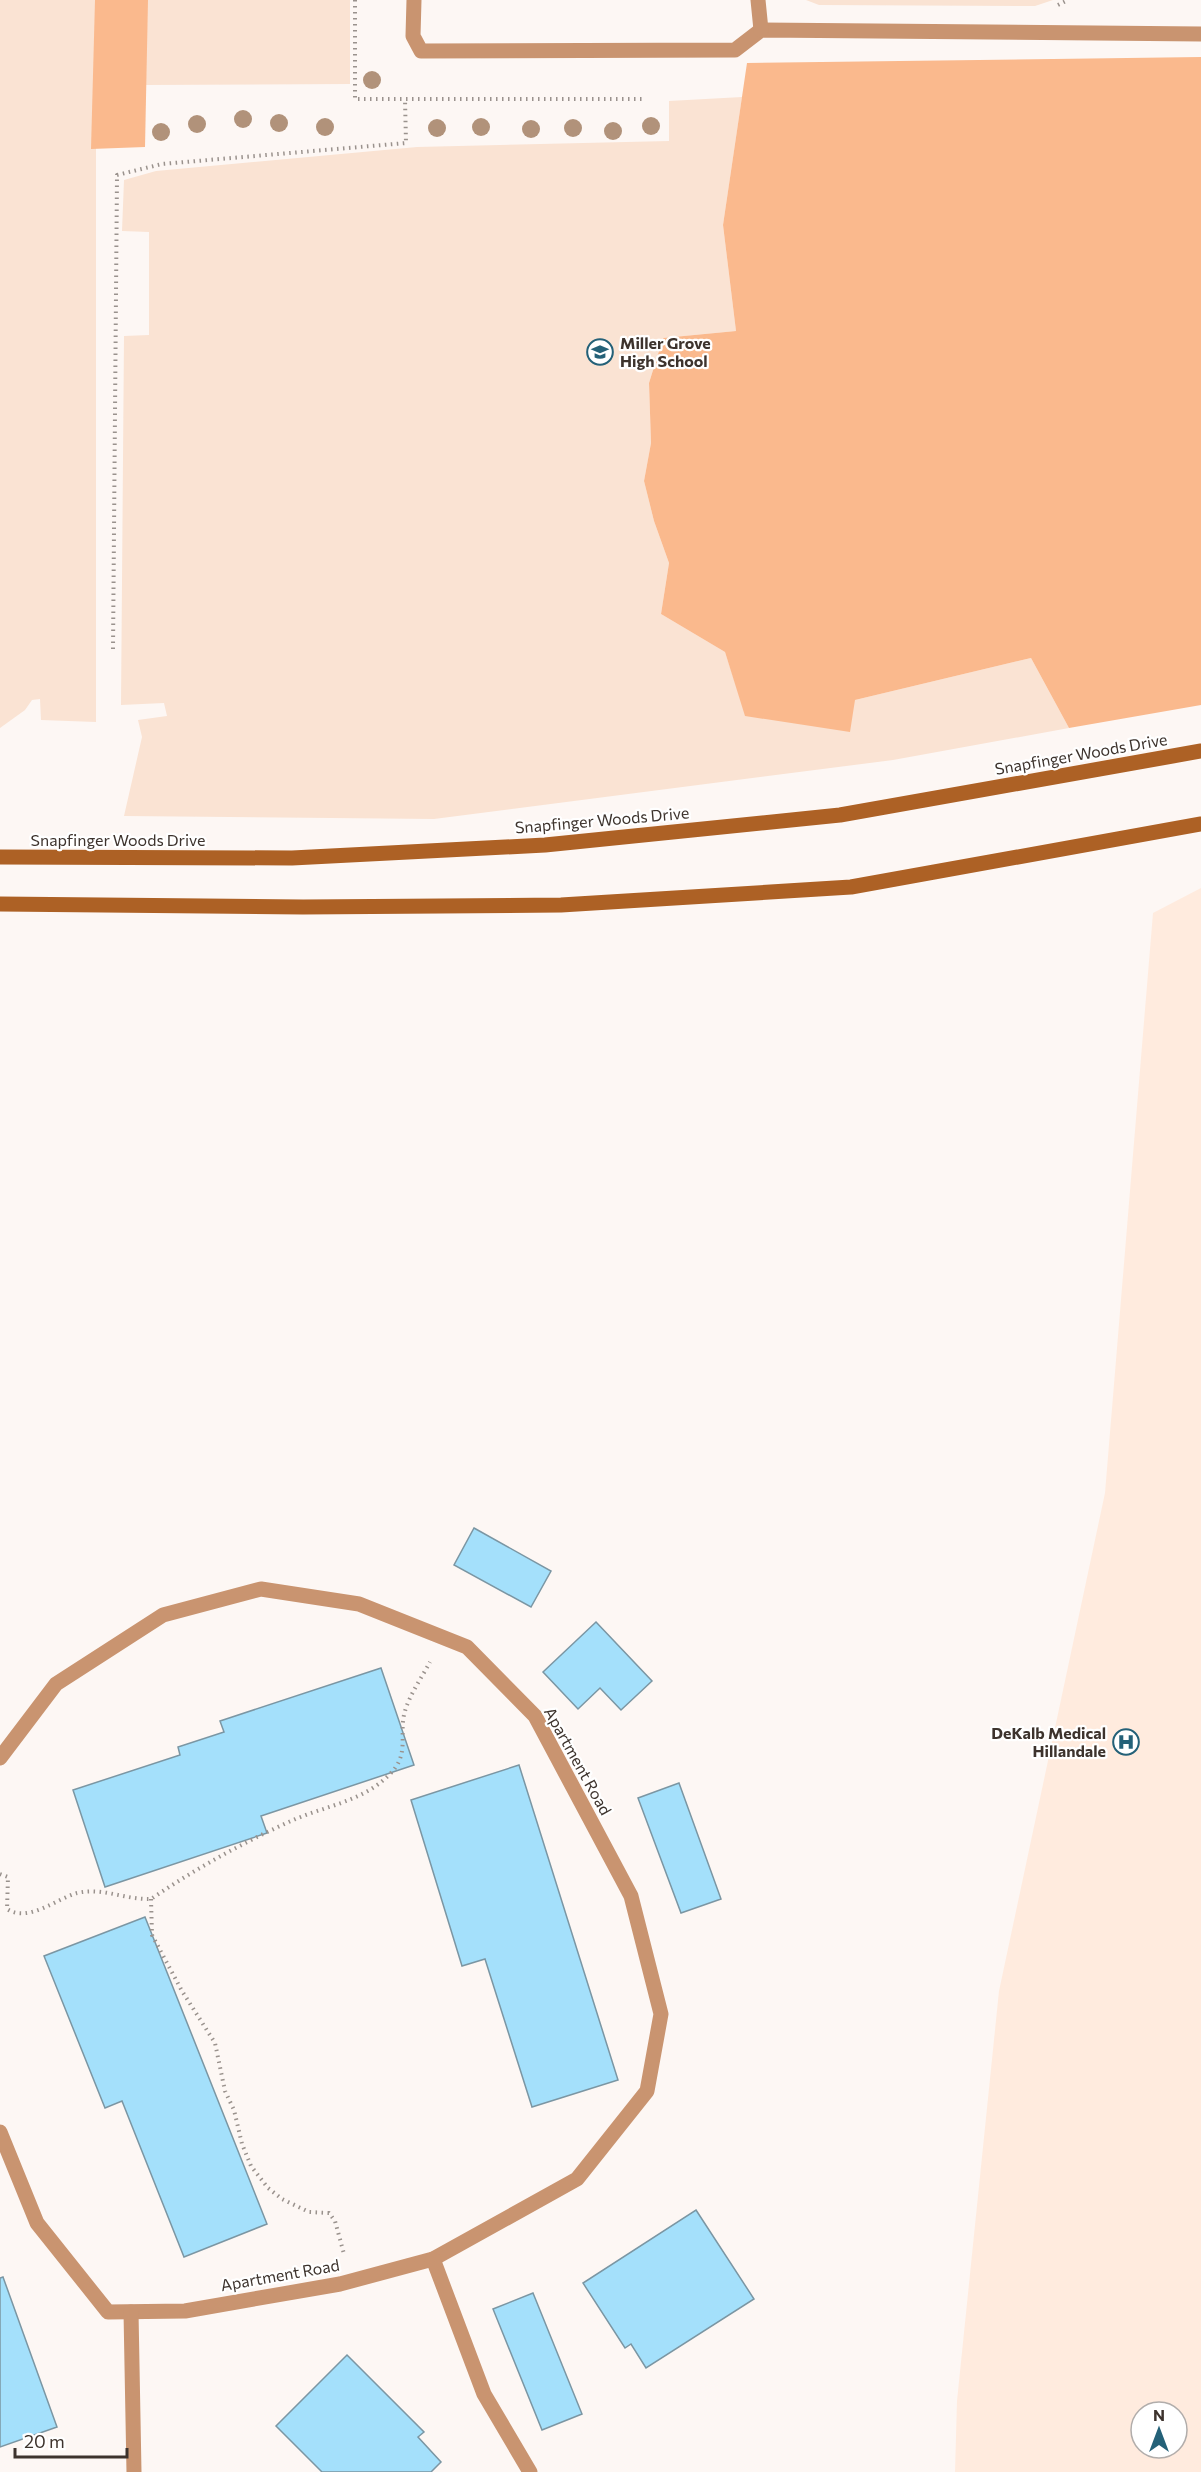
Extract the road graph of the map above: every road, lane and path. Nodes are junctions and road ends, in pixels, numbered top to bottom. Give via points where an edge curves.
1 (355, 0) edge
2 (414, 0) edge
3 (758, 0) edge
4 (761, 30) junction
5 (1201, 34) edge
6 (405, 99) junction
7 (645, 99) dead end
8 (113, 649) dead end
9 (1201, 751) edge
10 (1201, 824) edge
11 (0, 857) edge
12 (0, 904) edge
13 (444, 1638) junction
14 (0, 1758) edge
15 (0, 1874) edge
16 (151, 1899) junction
17 (0, 2132) edge
18 (433, 2259) junction
19 (351, 2281) junction
20 (131, 2312) junction
21 (134, 2472) edge
22 (530, 2472) edge

1 - 6 path via 355,99
2 - 4 street via 413,36 421,51 735,50
3 - 4 street
4 - 5 street
6 - 7 path
6 - 8 path via 406,143 162,164 117,175
9 - 11 main road, Snapfinger Woods Drive via 840,815 545,845 292,858
10 - 12 main road via 851,887 561,905
13 - 14 street, Apartment Road via 359,1604 261,1589 163,1615 56,1684
13 - 16 path via 404,1712 401,1757 390,1775 347,1802 292,1820 194,1870
13 - 18 street, Apartment Road via 467,1647 535,1716 632,1896 661,2014 646,2091 577,2179
15 - 16 path via 8,1877 7,1909 12,1912 26,1914 93,1890
16 - 19 path via 152,1935 215,2043 225,2091 251,2166 267,2188 282,2199 309,2212 329,2213 335,2221
17 - 20 street, Apartment Road via 37,2223 108,2312
18 - 19 street, Apartment Road
18 - 22 street via 484,2394
19 - 20 street, Apartment Road via 185,2311
20 - 21 street

